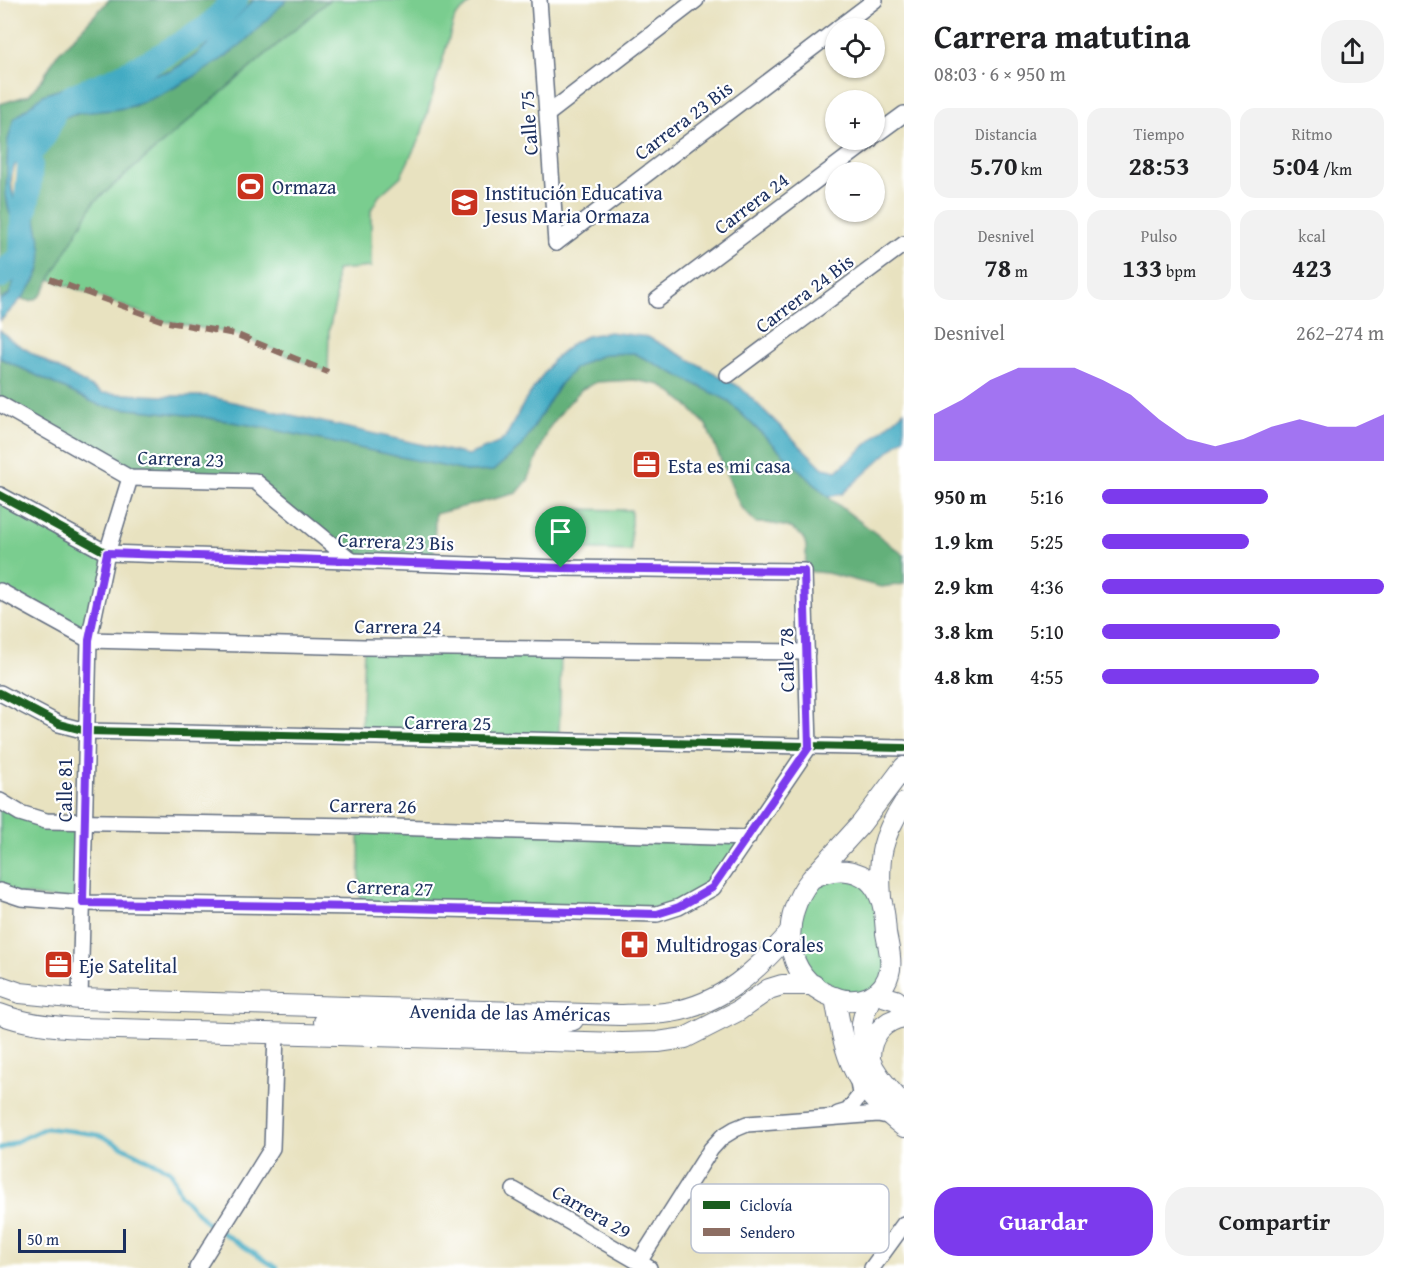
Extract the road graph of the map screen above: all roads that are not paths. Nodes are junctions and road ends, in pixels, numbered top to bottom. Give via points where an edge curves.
1 (539, 0) edge
2 (696, 0) edge
3 (875, 0) edge
4 (851, 18) edge
5 (825, 38) edge
6 (549, 113) junction
7 (904, 114) edge
8 (885, 128) edge
9 (857, 150) edge
10 (556, 243) joint
11 (904, 244) edge
12 (657, 300) dead end
13 (728, 375) dead end
14 (0, 404) edge
15 (130, 478) junction
16 (0, 495) edge
17 (107, 553) junction
18 (352, 561) junction
19 (804, 571) joint
20 (0, 591) edge
21 (89, 640) junction
22 (807, 652) junction
23 (0, 693) edge
24 (86, 731) junction
25 (809, 747) junction
26 (904, 748) edge
27 (904, 767) edge
28 (0, 801) edge
29 (904, 803) edge
30 (86, 822) junction
31 (748, 838) junction
32 (811, 879) junction
33 (0, 891) edge
34 (881, 898) junction
35 (83, 903) junction
36 (789, 934) junction
37 (890, 958) junction
38 (904, 978) edge
39 (814, 985) junction
40 (0, 986) edge
41 (874, 995) junction
42 (835, 997) junction
43 (80, 999) junction
44 (904, 1007) edge
45 (0, 1014) edge
46 (597, 1014) junction
47 (904, 1017) edge
48 (276, 1034) junction
49 (870, 1060) junction
50 (858, 1080) junction
51 (833, 1116) junction
52 (900, 1116) edge
53 (514, 1190) dead end
54 (904, 1224) edge
55 (889, 1245) edge
56 (883, 1253) edge
57 (644, 1265) edge
58 (197, 1268) edge
59 (872, 1268) edge

1 - 6 street, Calle 75
2 - 6 street
3 - 4 street, Carrera 23 Bis
5 - 10 street, Carrera 23 Bis
6 - 10 street, Calle 75
7 - 8 street
9 - 12 street, Carrera 24
11 - 13 street, Carrera 24 Bis
14 - 15 street, Carrera 23
15 - 17 street, Calle 81
15 - 18 street, Carrera 23 via 255,481
16 - 17 street, Carrera 23 Bis
17 - 18 street, Carrera 23 Bis
17 - 21 street, Calle 81
18 - 19 street, Carrera 23 Bis
19 - 22 street, Calle 78
20 - 21 street, Carrera 24
21 - 22 street, Carrera 24
21 - 24 street, Calle 81
22 - 25 street, Calle 78
23 - 24 street, Carrera 25 via 58,724
24 - 25 street, Carrera 25
24 - 30 street, Calle 81
25 - 26 street, Carrera 25
25 - 31 street, Carrera 27
27 - 32 main road via 861,824
28 - 30 street, Carrera 26 via 46,821
29 - 34 main road via 885,836 881,852
30 - 31 street, Carrera 26
30 - 35 street, Calle 81
31 - 35 street, Carrera 27 via 712,888 679,907 657,914
32 - 34 main road via 830,871 850,871 874,886
32 - 36 main road via 793,907
33 - 35 street, Carrera 27 via 21,898
34 - 37 main road
35 - 43 street, Calle 81
36 - 39 main road via 798,967
36 - 46 main road, Avenida de las Américas via 754,971 726,993 700,1004 673,1012
37 - 38 main road
37 - 41 main road via 886,980
39 - 42 main road
39 - 48 main road, Avenida de las Américas via 769,989 711,1026 685,1038 658,1042
40 - 43 main road, Avenida de las Américas via 20,993
41 - 42 main road via 854,1000
41 - 44 main road via 896,1000
41 - 49 main road via 862,1023 862,1038
42 - 50 main road via 845,1051
43 - 46 main road, Avenida de las Américas
45 - 48 main road, Avenida de las Américas via 54,1027
46 - 48 main road via 545,1027 303,1022
47 - 49 main road via 880,1029 873,1038
48 - 58 street via 272,1148
49 - 52 main road
50 - 51 street via 860,1095 855,1103 848,1111
50 - 52 main road via 866,1092
51 - 52 street
51 - 57 street via 747,1124 722,1137 711,1149
53 - 57 street, Carrera 29
54 - 55 street
56 - 59 street

